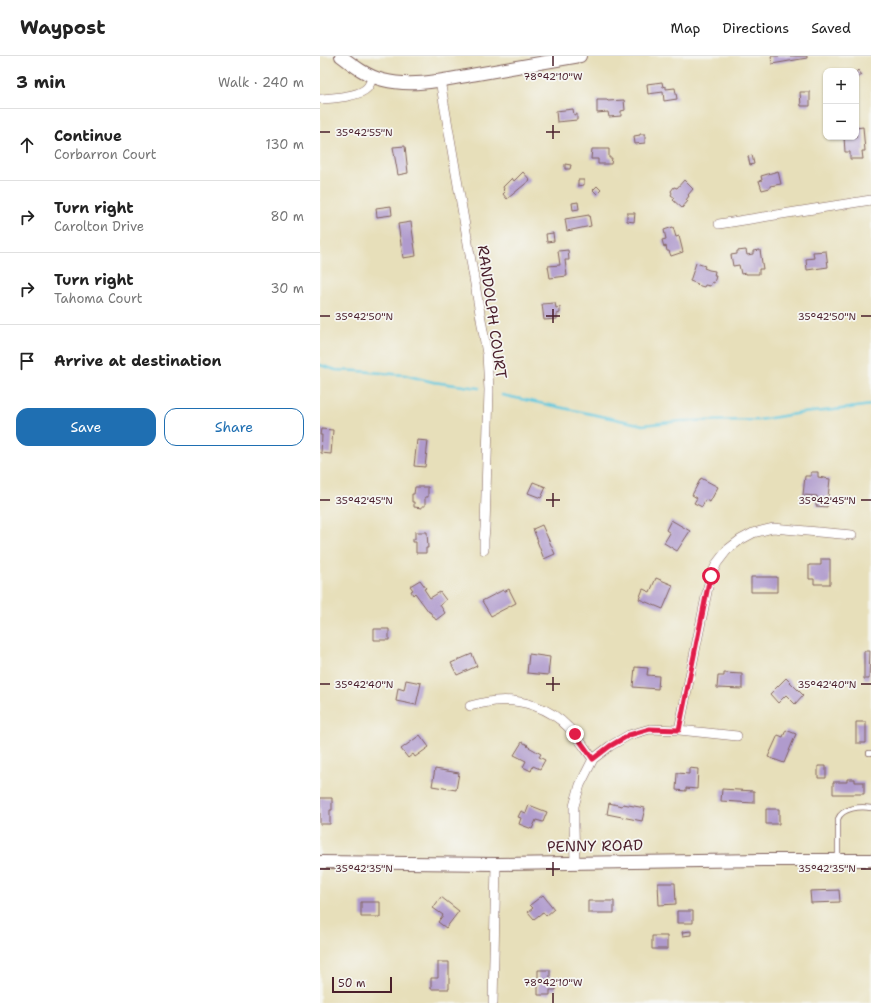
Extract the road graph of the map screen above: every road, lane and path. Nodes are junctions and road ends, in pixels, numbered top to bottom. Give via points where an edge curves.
1 (341, 56) edge
2 (580, 56) edge
3 (541, 59) edge
4 (373, 77) junction
5 (440, 80) junction
6 (320, 100) edge
7 (871, 200) edge
8 (719, 224) dead end
9 (852, 535) dead end
10 (484, 550) dead end
11 (470, 706) dead end
12 (679, 730) junction
13 (737, 736) dead end
14 (593, 759) junction
15 (871, 808) edge
16 (838, 860) junction
17 (871, 860) edge
18 (320, 862) edge
19 (575, 862) junction
20 (496, 864) junction
21 (493, 1003) edge

1 - 4 street
2 - 3 street
3 - 5 street
4 - 5 street via 413,83
4 - 6 street via 362,92
5 - 10 street, RANDOLPH COURT via 487,354 489,390
7 - 8 street
9 - 12 street via 773,528 753,533 727,550 717,563 708,586
11 - 14 street via 495,701 517,701 541,708 568,726
12 - 13 street
12 - 14 street via 650,729 629,735
14 - 19 street via 580,785 574,806
15 - 16 lane via 852,809 840,815
16 - 17 street, PENNY ROAD
16 - 19 street, PENNY ROAD
18 - 20 street, PENNY ROAD
19 - 20 street, PENNY ROAD
20 - 21 street

